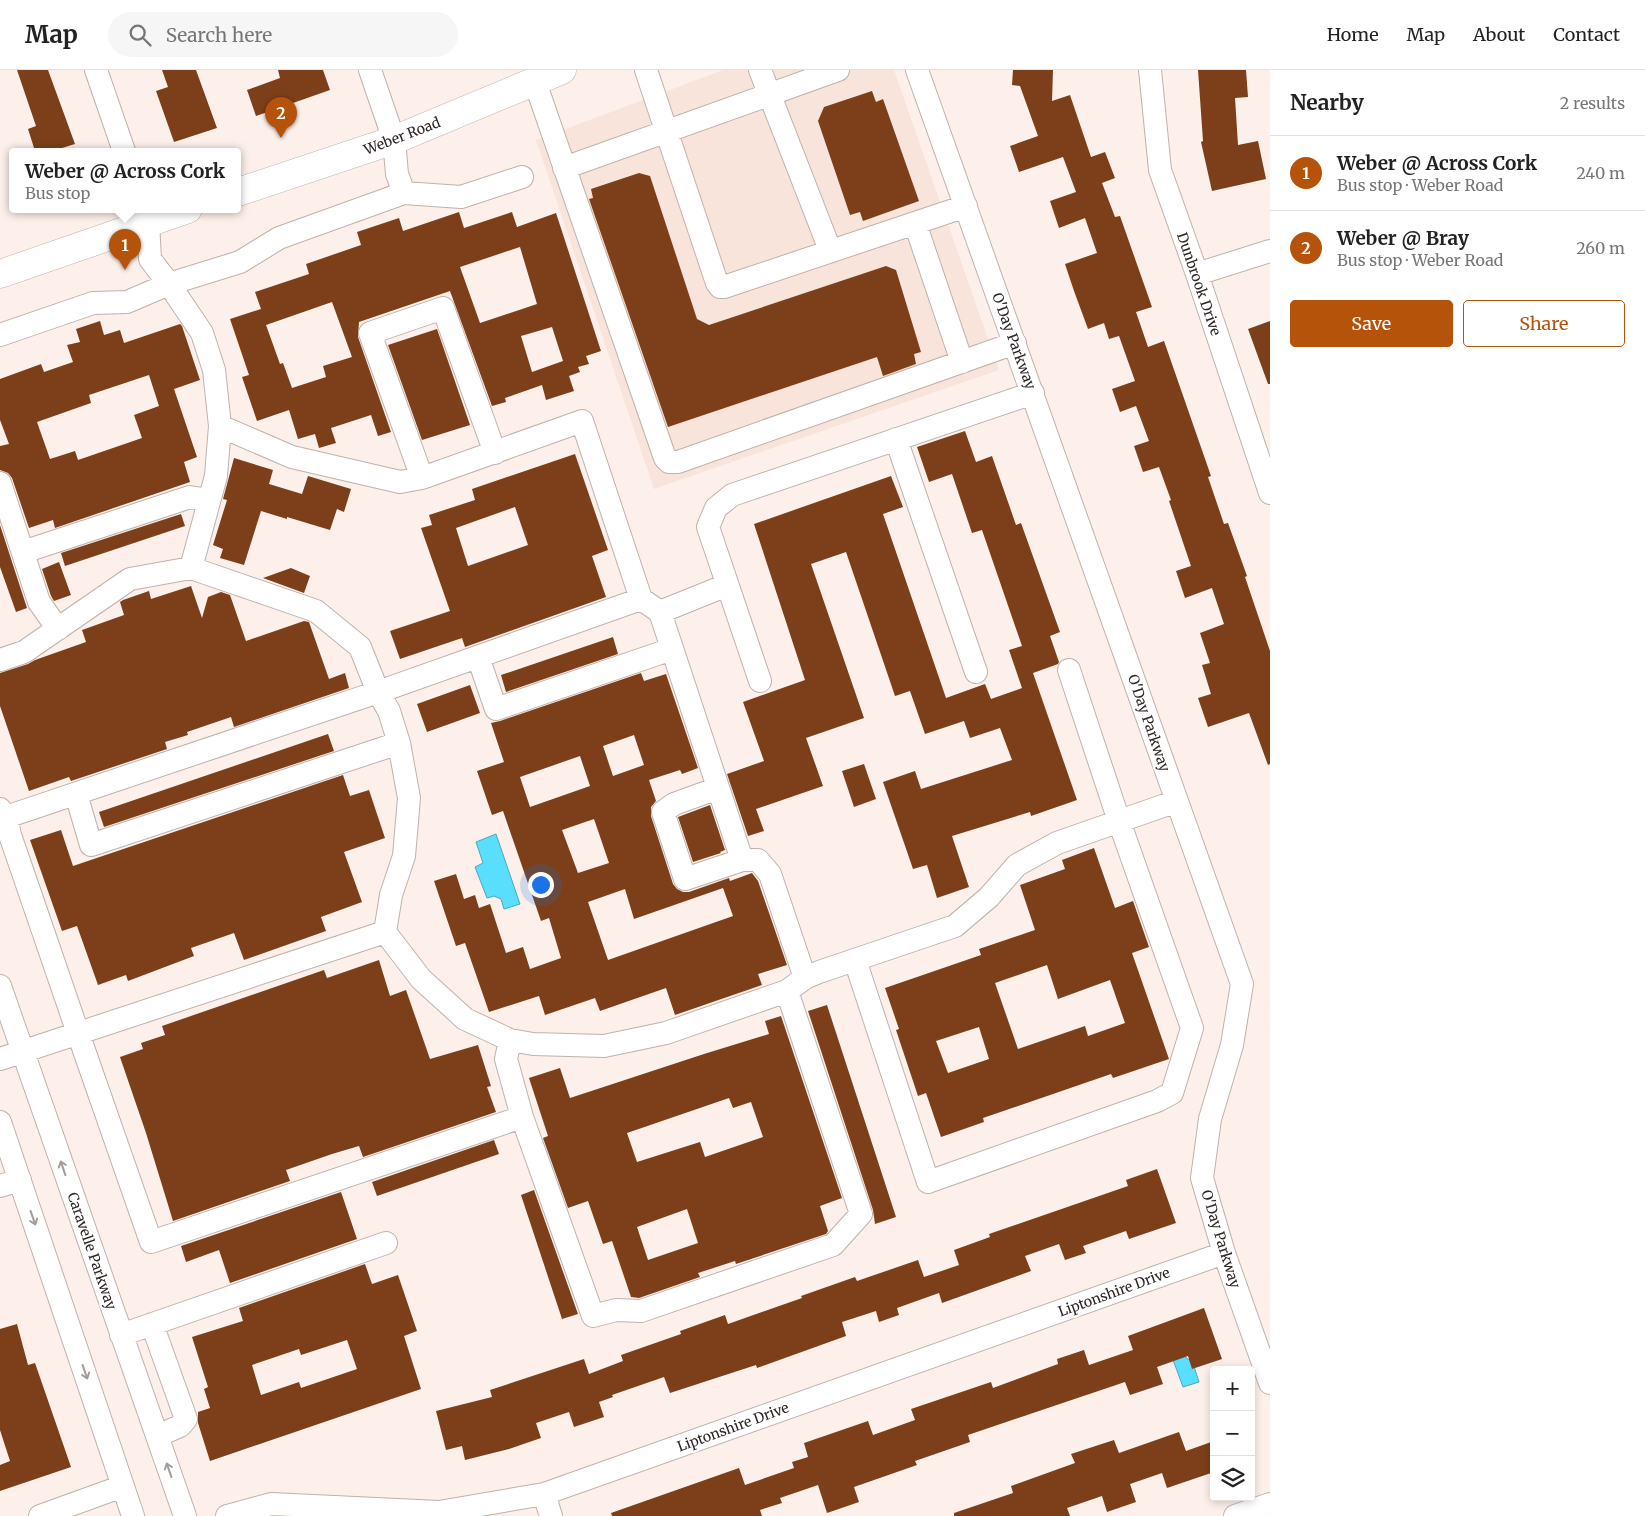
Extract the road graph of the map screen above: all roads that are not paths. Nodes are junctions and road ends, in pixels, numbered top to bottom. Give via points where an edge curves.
1 (96, 70) edge
2 (370, 70) edge
3 (562, 70) edge
4 (646, 70) edge
5 (760, 70) edge
6 (838, 70) edge
7 (917, 70) edge
8 (1150, 70) edge
9 (534, 82) junction
10 (770, 94) junction
11 (667, 131) junction
12 (394, 140) junction
13 (123, 148) edge
14 (564, 168) junction
15 (522, 177) dead end
16 (241, 191) edge
17 (404, 193) junction
18 (966, 206) junction
19 (160, 213) edge
20 (146, 215) edge
21 (915, 223) junction
22 (830, 250) junction
23 (1270, 251) edge
24 (0, 274) edge
25 (1197, 274) junction
26 (169, 284) junction
27 (0, 335) edge
28 (1015, 344) junction
29 (962, 362) junction
30 (1033, 393) junction
31 (220, 426) junction
32 (896, 439) junction
33 (495, 453) junction
34 (422, 478) junction
35 (0, 483) edge
36 (1270, 493) edge
37 (210, 500) junction
38 (23, 552) junction
39 (191, 568) junction
40 (727, 585) junction
41 (641, 599) junction
42 (660, 612) junction
43 (58, 629) junction
44 (672, 649) junction
45 (478, 656) junction
46 (0, 660) edge
47 (1069, 670) dead end
48 (976, 672) dead end
49 (760, 681) dead end
50 (378, 692) junction
51 (399, 742) junction
52 (718, 788) junction
53 (76, 794) junction
54 (1177, 801) junction
55 (3, 813) edge
56 (1119, 821) junction
57 (742, 860) junction
58 (385, 932) junction
59 (855, 960) junction
60 (796, 985) junction
61 (0, 986) edge
62 (78, 1033) junction
63 (510, 1040) junction
64 (22, 1052) junction
65 (0, 1059) edge
66 (522, 1117) junction
67 (0, 1122) edge
68 (10, 1183) edge
69 (386, 1243) dead end
70 (1224, 1253) junction
71 (152, 1324) junction
72 (121, 1335) junction
73 (1270, 1383) edge
74 (157, 1436) junction
75 (123, 1486) junction
76 (544, 1494) junction
77 (1270, 1504) edge
78 (40, 1516) edge
79 (133, 1516) edge
80 (185, 1516) edge
81 (227, 1516) edge
82 (551, 1516) edge
83 (1235, 1516) edge

1 - 13 street
2 - 12 street
3 - 9 main road, Weber Road
4 - 11 street
5 - 10 street
6 - 10 street
7 - 18 street, O'Day Parkway
8 - 25 street, Dunbrook Drive via 1160,170
9 - 12 main road, Weber Road
9 - 14 street
10 - 11 street
10 - 22 street
11 - 14 street
11 - 22 street via 720,287
12 - 16 main road, Weber Road
12 - 17 street via 397,174
14 - 29 street via 669,462 678,462
15 - 17 street via 461,197
17 - 26 street via 279,238 240,262
18 - 21 street
18 - 28 street, O'Day Parkway
19 - 20 main road
20 - 24 main road
20 - 26 street via 150,259
21 - 22 street
21 - 29 street
23 - 25 street
25 - 36 street, Dunbrook Drive
26 - 27 street via 127,302 93,303
26 - 31 street via 202,333 214,370
28 - 29 street
28 - 30 street, O'Day Parkway
30 - 32 street
30 - 54 street, O'Day Parkway
31 - 34 street via 292,457 400,482
31 - 37 street via 216,476
32 - 40 street via 732,495 716,508 708,527
32 - 48 street
33 - 34 street
33 - 34 street via 443,308 370,333
33 - 41 street via 582,421
35 - 38 street
37 - 38 street via 190,496
37 - 39 street
38 - 43 street via 39,602
39 - 43 street via 130,579
39 - 50 street via 316,611 360,647
40 - 42 street
40 - 49 street
41 - 42 street
41 - 45 street
42 - 44 street
43 - 46 street via 24,652
44 - 45 street via 496,709
44 - 52 street
45 - 50 street
47 - 56 street
50 - 51 street via 390,711
50 - 53 street
51 - 53 street via 91,845
51 - 58 street via 409,798 404,856 391,895
52 - 57 street
52 - 57 street via 674,804 663,812 685,879
53 - 55 street
54 - 56 street
54 - 70 street, O'Day Parkway via 1242,984 1232,1045 1210,1119 1202,1178
55 - 62 street
56 - 59 street via 1057,843 1016,865 989,897 955,926
56 - 59 street via 1192,1028 1172,1093 1157,1101 928,1182
57 - 60 street via 758,860 770,874
58 - 62 street
58 - 63 street via 421,979 465,1018
59 - 60 street
60 - 63 street via 666,1033 604,1046 533,1044
60 - 66 street via 861,1214 833,1245 641,1311 616,1310 592,1316
61 - 64 street, Caravelle Parkway
62 - 64 street
62 - 66 street via 151,1242
63 - 66 street via 506,1059
64 - 65 street
72 -> 64 street, Caravelle Parkway
67 - 68 street
68 -> 75 street
69 - 71 street
70 - 73 street, O'Day Parkway
70 - 76 street, Liptonshire Drive
71 - 72 street
71 - 74 street via 186,1419 180,1426
72 - 74 street, Caravelle Parkway
80 -> 74 street, Caravelle Parkway
75 - 78 street
75 - 79 street
76 - 81 street, Liptonshire Drive via 439,1512 271,1504
76 - 82 street
77 - 83 street

